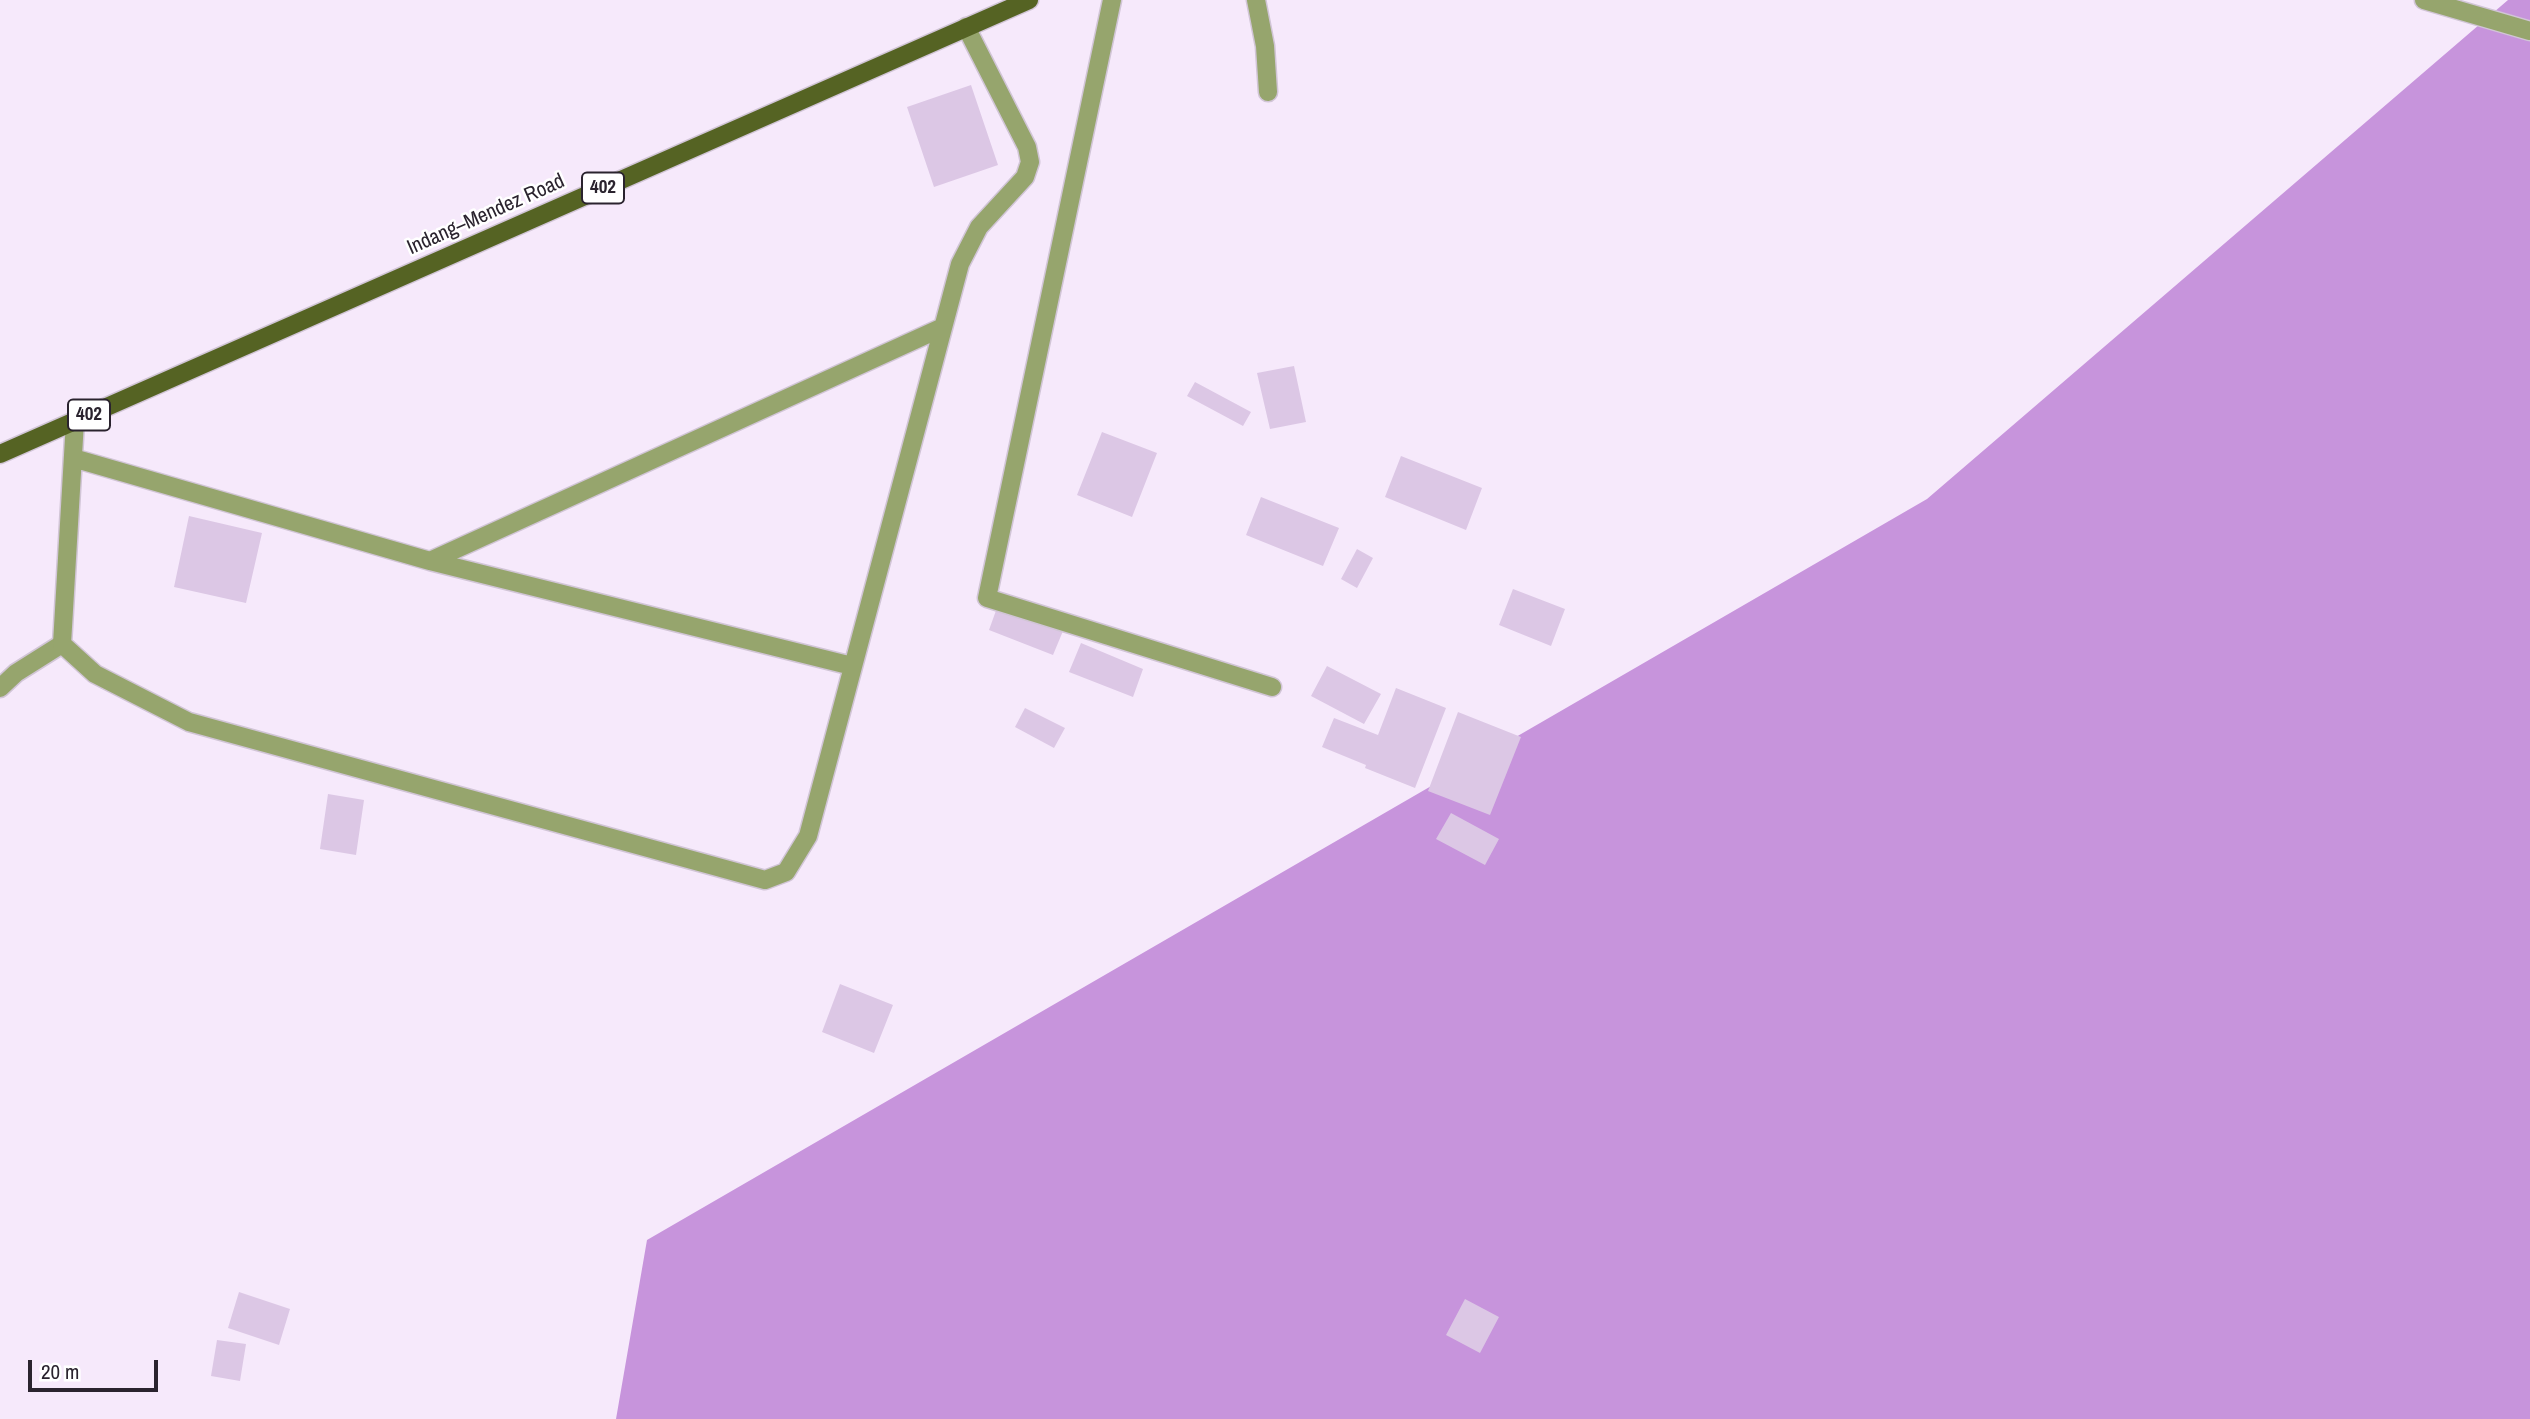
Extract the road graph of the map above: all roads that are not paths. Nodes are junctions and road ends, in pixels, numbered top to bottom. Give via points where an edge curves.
1 (1028, 0) edge
2 (1112, 0) edge
3 (1256, 0) edge
4 (2424, 0) edge
5 (966, 27) junction
6 (2530, 31) edge
7 (1268, 92) dead end
8 (941, 328) junction
9 (75, 421) junction
10 (0, 454) edge
11 (73, 458) junction
12 (430, 561) junction
13 (62, 644) junction
14 (852, 666) junction
15 (1272, 687) dead end
16 (0, 688) edge

1 - 5 main road, Indang–Mendez Road / 402
2 - 15 street via 987,598
3 - 7 street
4 - 6 street
5 - 8 street via 1027,147 1030,162 1025,177 979,227 960,264
5 - 9 main road, Indang–Mendez Road / 402
8 - 12 street
8 - 14 street
9 - 10 main road, Indang–Mendez Road / 402
9 - 11 street
11 - 12 street
11 - 13 street
12 - 14 street
13 - 14 street via 95,674 189,722 765,880 786,872 808,836
13 - 16 street

